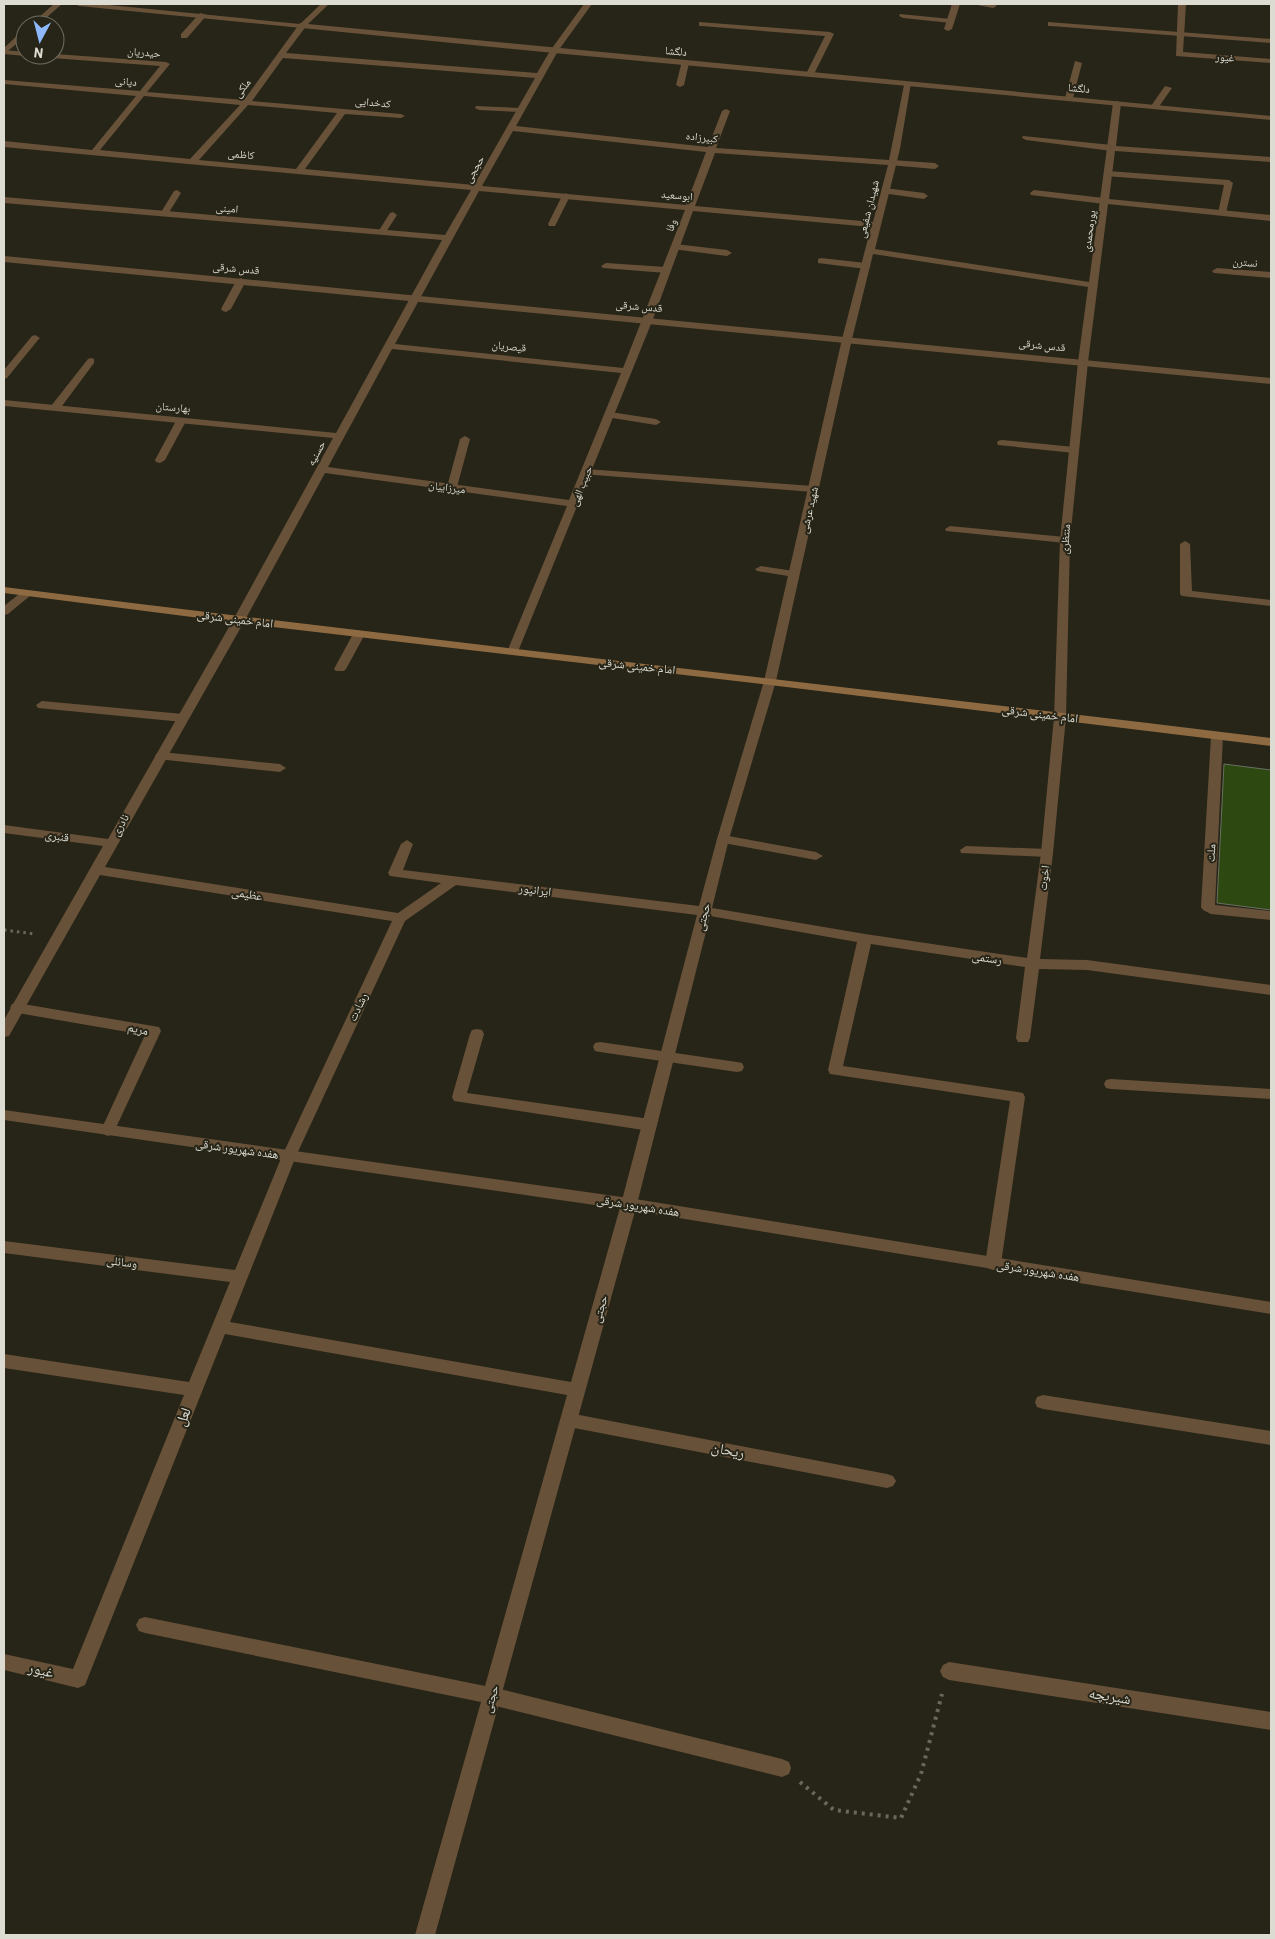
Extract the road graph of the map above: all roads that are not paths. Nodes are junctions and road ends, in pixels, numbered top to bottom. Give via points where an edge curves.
1 (58, 4) edge
2 (79, 4) edge
3 (325, 4) edge
4 (588, 4) edge
5 (956, 4) edge
6 (976, 4) edge
7 (1182, 4) edge
8 (993, 6) dead end
9 (45, 15) edge
10 (203, 15) junction
11 (903, 16) dead end
12 (702, 24) dead end
13 (1051, 24) dead end
14 (304, 25) junction
15 (1180, 34) junction
16 (184, 36) dead end
17 (1271, 41) edge
18 (15, 42) edge
19 (554, 51) junction
20 (4, 52) edge
21 (281, 55) junction
22 (65, 57) edge
23 (1271, 61) edge
24 (685, 63) junction
25 (1078, 63) dead end
26 (810, 74) junction
27 (540, 76) junction
28 (4, 82) edge
29 (680, 85) dead end
30 (908, 85) junction
31 (1168, 88) dead end
32 (142, 94) junction
33 (1069, 98) junction
34 (247, 102) junction
35 (1117, 103) junction
36 (1155, 106) junction
37 (479, 108) dead end
38 (521, 110) junction
39 (343, 111) junction
40 (726, 111) dead end
41 (401, 116) dead end
42 (1271, 118) edge
43 (510, 128) junction
44 (1026, 138) dead end
45 (4, 144) edge
46 (1112, 148) junction
47 (712, 150) junction
48 (94, 152) junction
49 (1271, 159) edge
50 (193, 161) junction
51 (892, 163) junction
52 (936, 166) dead end
53 (300, 171) junction
54 (1108, 174) junction
55 (477, 187) junction
56 (885, 191) junction
57 (177, 193) dead end
58 (1034, 193) dead end
59 (566, 196) junction
60 (924, 196) dead end
61 (4, 200) edge
62 (1104, 201) junction
63 (690, 208) junction
64 (1222, 213) junction
65 (164, 214) junction
66 (393, 215) dead end
67 (1271, 218) edge
68 (552, 224) dead end
69 (876, 224) junction
70 (382, 232) junction
71 (448, 238) junction
72 (675, 247) junction
73 (870, 251) junction
74 (727, 253) dead end
75 (4, 259) edge
76 (821, 260) dead end
77 (606, 266) dead end
78 (866, 266) junction
79 (666, 270) junction
80 (1217, 272) dead end
81 (1271, 275) edge
82 (241, 281) junction
83 (1093, 285) junction
84 (414, 297) junction
85 (226, 309) dead end
86 (648, 320) junction
87 (35, 338) dead end
88 (847, 338) junction
89 (389, 346) junction
90 (91, 361) dead end
91 (1083, 362) junction
92 (626, 371) junction
93 (4, 376) edge
94 (1271, 381) edge
95 (4, 404) edge
96 (55, 408) junction
97 (610, 415) junction
98 (181, 420) junction
99 (656, 422) dead end
100 (339, 436) junction
101 (466, 439) dead end
102 (1002, 443) dead end
103 (1074, 450) junction
104 (160, 460) dead end
105 (321, 469) junction
106 (586, 472) junction
107 (452, 487) junction
108 (813, 489) junction
109 (573, 504) junction
110 (950, 529) dead end
111 (1064, 540) junction
112 (1185, 544) dead end
113 (761, 569) dead end
114 (794, 574) junction
115 (4, 590) edge
116 (27, 593) junction
117 (1271, 603) edge
118 (4, 612) edge
119 (240, 620) junction
120 (359, 634) junction
121 (513, 652) junction
122 (340, 669) dead end
123 (770, 681) junction
124 (42, 705) dead end
125 (1060, 717) junction
126 (183, 718) junction
127 (1217, 736) junction
128 (1271, 742) edge
129 (161, 756) junction
130 (280, 768) dead end
131 (4, 830) edge
132 (724, 839) junction
133 (110, 844) junction
134 (407, 844) dead end
135 (966, 850) dead end
136 (1047, 853) junction
137 (816, 856) dead end
138 (95, 870) junction
139 (454, 880) junction
140 (705, 911) junction
141 (1270, 916) edge
142 (400, 918) junction
143 (866, 939) junction
144 (1034, 964) junction
145 (1271, 990) edge
146 (17, 1008) junction
147 (4, 1032) edge
148 (477, 1034) dead end
149 (1023, 1038) dead end
150 (600, 1047) dead end
151 (667, 1058) junction
152 (737, 1067) dead end
153 (1111, 1084) dead end
154 (1271, 1094) edge
155 (4, 1115) edge
156 (650, 1124) junction
157 (108, 1130) junction
158 (289, 1156) junction
159 (629, 1204) junction
160 (4, 1246) edge
161 (993, 1264) junction
162 (240, 1277) junction
163 (1271, 1308) edge
164 (220, 1327) junction
165 (4, 1361) edge
166 (194, 1390) junction
167 (578, 1390) junction
168 (1043, 1402) dead end
169 (569, 1420) junction
170 (1271, 1438) edge
171 (887, 1481) dead end
172 (145, 1625) dead end
173 (4, 1662) edge
174 (949, 1671) road end
175 (78, 1679) joint
176 (492, 1696) junction
177 (1271, 1721) edge
178 (782, 1768) road end
179 (425, 1935) edge

1 - 9 street
2 - 10 street, دلگشا
3 - 14 street, ملکی
4 - 19 street, حججی
5 - 11 street via 949,25
6 - 8 street
7 - 15 street
10 - 14 street, دلگشا
10 - 16 street
12 - 26 street via 830,34
13 - 15 street
14 - 19 street, دلگشا
14 - 21 street, ملکی
15 - 17 street
15 - 23 street, غیور via 1179,54
18 - 20 street
19 - 24 street, دلگشا
19 - 27 street, حججی
21 - 27 street
21 - 34 street, ملکی
22 - 32 street, حیدریان via 166,64
24 - 26 street, دلگشا
24 - 29 street
25 - 33 street
26 - 30 street, دلگشا
27 - 38 street, حججی
28 - 32 street, دیانی
30 - 33 street, دلگشا
30 - 51 street, شهیدان شفیعی
31 - 36 street
32 - 34 street, دیانی
32 - 48 street, حیدریان
33 - 35 street, دلگشا
34 - 39 street, دیانی
34 - 50 street, ملکی
35 - 36 street, دلگشا
35 - 46 street, پورمحمدی
36 - 42 street, دلگشا
37 - 38 street
38 - 43 street, حججی
39 - 41 street, کدخدایی
39 - 53 street
40 - 47 street, وفا
43 - 47 street, کبیرزاده
43 - 55 street, حججی
44 - 46 street
45 - 48 street, کاظمی
46 - 49 street
46 - 54 street, پورمحمدی
47 - 51 street, کبیرزاده
47 - 63 street, وفا
48 - 50 street, کاظمی
50 - 53 street, کاظمی
51 - 52 street, کبیرزاده
51 - 56 street, شهیدان شفیعی
53 - 55 street, کاظمی
54 - 62 street, پورمحمدی
54 - 64 street via 1229,182
55 - 59 street, ابوسعید
55 - 71 street, حججی
56 - 60 street
56 - 69 street, شهیدان شفیعی
57 - 65 street
58 - 62 street
59 - 63 street, ابوسعید
59 - 68 street
61 - 65 street, امینی
62 - 64 street
62 - 83 street, پورمحمدی
63 - 69 street, ابوسعید
63 - 72 street, وفا
64 - 67 street
65 - 70 street, امینی
66 - 70 street
69 - 73 street, شهیدان شفیعی
70 - 71 street, امینی
71 - 84 street, حججی
72 - 74 street
72 - 79 street, وفا
73 - 78 street, شهیدان شفیعی
73 - 83 street
75 - 82 street, قدس شرقی
76 - 78 street
77 - 79 street
78 - 88 street, شهیدان شفیعی
79 - 86 street, وفا
80 - 81 street, نسترن
82 - 84 street, قدس شرقی
82 - 85 street
83 - 91 street, پورمحمدی
84 - 86 street, قدس شرقی
84 - 89 street, حسنیه
86 - 88 street, قدس شرقی
86 - 92 street, حبیب الهی
87 - 93 street
88 - 91 street, قدس شرقی
88 - 108 street, شهید عرشی
89 - 92 street, قیصریان
89 - 100 street, حسنیه
90 - 96 street
91 - 94 street, قدس شرقی
91 - 103 street, منتظری
92 - 97 street, حبیب الهی
95 - 96 street, بهارستان
96 - 98 street, بهارستان
97 - 99 lane
97 - 106 street, حبیب الهی
98 - 100 street, بهارستان
98 - 104 street
100 - 105 street, حسنیه
101 - 107 lane
102 - 103 street
103 - 111 street, منتظری
105 - 107 street, میرزاییان
105 - 119 street, حسنیه
106 - 108 street
106 - 109 street, حبیب الهی
107 - 109 street, میرزاییان
108 - 114 street, شهید عرشی
109 - 121 street, حبیب الهی
110 - 111 street
111 - 125 street, منتظری
112 - 117 street via 1186,594
113 - 114 lane
114 - 123 street, شهید عرشی
115 - 116 main road, امام خمینی شرقی
116 - 118 street
116 - 119 main road, امام خمینی شرقی
119 - 120 main road, امام خمینی شرقی
119 - 126 street, نادری
120 - 121 main road, امام خمینی شرقی
120 - 122 street
121 - 123 main road, امام خمینی شرقی
123 - 125 main road, امام خمینی شرقی
123 - 132 street, حجتی
124 - 126 street
125 - 127 main road, امام خمینی شرقی
125 - 136 street, اخوت
126 - 129 street, نادری
127 - 128 main road, امام خمینی شرقی
127 - 141 street, ملت via 1208,907
129 - 130 street
129 - 133 street, نادری
131 - 133 street, قنبری
132 - 137 street
132 - 140 street, حجتی
133 - 138 street, نادری
134 - 139 street, ایرانپور via 395,873
135 - 136 street
136 - 144 street, اخوت
138 - 142 street, عظیمی
138 - 146 street, نادری
139 - 140 street, ایرانپور
139 - 142 street, رشادت
140 - 143 street, رستمی
140 - 151 street, حجتی
142 - 158 street, رشادت
143 - 144 street, رستمی
143 - 161 street via 835,1070 1018,1097
144 - 145 street, رستمی via 1087,965
144 - 149 street, اخوت
146 - 147 street, نادری
146 - 157 street, مریم via 154,1031
148 - 156 street via 459,1097
150 - 151 street
151 - 152 street
151 - 156 street, حجتی
153 - 154 street
155 - 157 street, هفده شهریور شرقی
156 - 159 street, حجتی
157 - 158 street, هفده شهریور شرقی
158 - 159 street, هفده شهریور شرقی
158 - 162 street, لعل
159 - 161 street, هفده شهریور شرقی
159 - 167 street, حجتی
160 - 162 street, وسائلی
161 - 163 street, هفده شهریور شرقی
162 - 164 street, لعل
164 - 166 street, لعل
164 - 167 street
165 - 166 street
166 - 175 street, لعل
167 - 169 street, حجتی
168 - 170 street
169 - 171 street, ریحان
169 - 176 street, حجتی
172 - 176 street
173 - 175 street, غیور
174 - 177 street, شیربچه
176 - 178 street
176 - 179 street, حجتی

